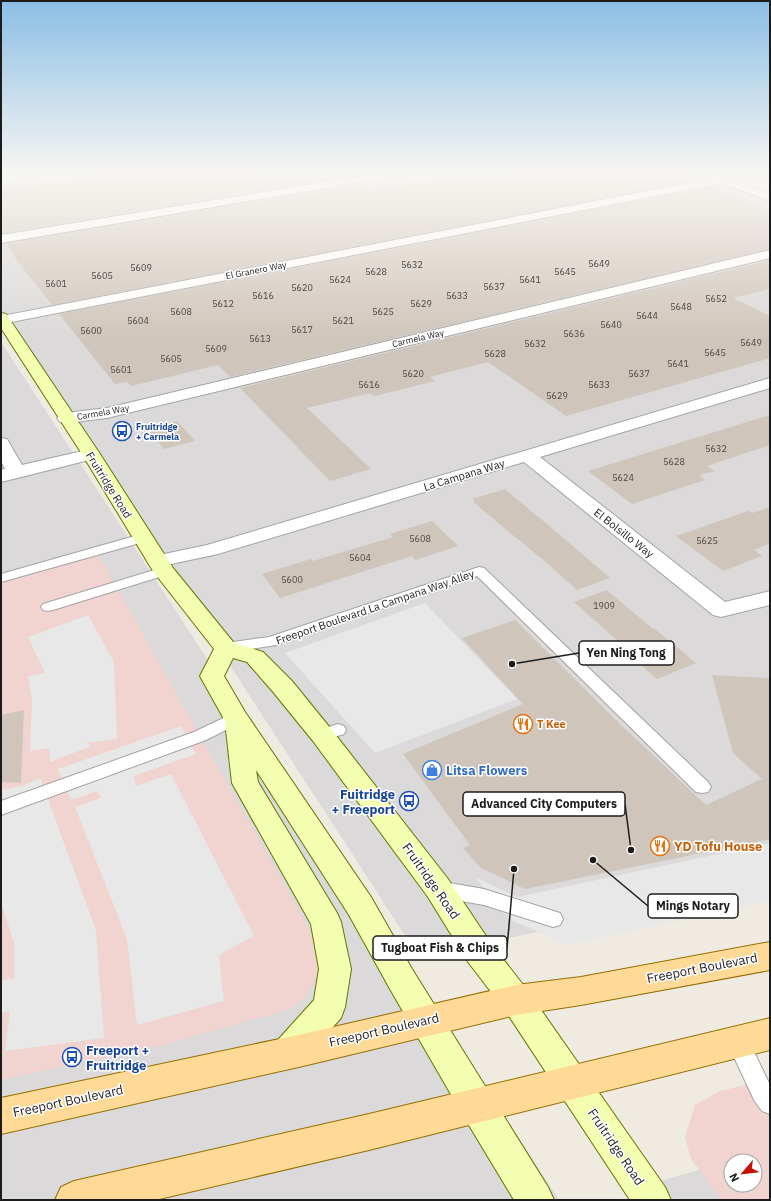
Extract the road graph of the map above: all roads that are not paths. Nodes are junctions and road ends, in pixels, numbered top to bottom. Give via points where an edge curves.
1 (67, 228) edge
2 (471, 228) edge
3 (1, 239) edge
4 (770, 254) edge
5 (2, 318) edge
6 (770, 383) edge
7 (66, 418) junction
8 (1, 443) edge
9 (91, 454) junction
10 (527, 456) junction
11 (8, 474) edge
12 (142, 538) junction
13 (160, 566) junction
14 (1, 578) edge
15 (770, 598) edge
16 (48, 607) dead end
17 (226, 648) junction
18 (236, 718) junction
19 (702, 787) dead end
20 (1, 808) edge
21 (438, 888) junction
22 (553, 919) dead end
23 (770, 956) edge
24 (516, 1000) junction
25 (427, 1021) junction
26 (770, 1034) edge
27 (738, 1042) junction
28 (288, 1053) junction
29 (573, 1083) junction
30 (770, 1103) edge
31 (476, 1105) junction
32 (1, 1116) edge
33 (74, 1200) edge
34 (535, 1200) edge
35 (652, 1200) edge

1 - 3 street
2 - 5 street, El Granero Way
4 - 7 street, Carmela Way via 106,413
5 - 7 main road, Fruitridge Road
6 - 10 street, La Campana Way
7 - 9 main road, Fruitridge Road
8 - 11 street
9 - 11 street
9 - 12 main road, Fruitridge Road
10 - 13 street, La Campana Way
10 - 15 street, El Bolsillo Way via 721,610
12 - 13 main road, Fruitridge Road
12 - 14 lane
13 - 16 lane
13 - 17 main road, Fruitridge Road
17 - 18 main road via 212,676
17 - 19 lane, Freeport Boulevard La Campana Way Alley via 270,642 480,571
17 - 21 main road, Fruitridge Road via 255,656 290,684 330,732
18 - 20 lane via 200,736
18 - 25 main road via 360,906 400,979
18 - 28 main road via 245,783 326,922 335,969 329,1007
21 - 22 lane via 484,897
21 - 24 main road, Fruitridge Road via 479,952
23 - 24 main road, Freeport Boulevard via 580,991
24 - 25 main road, Freeport Boulevard
24 - 29 main road, Fruitridge Road
25 - 28 main road, Freeport Boulevard
25 - 31 main road
26 - 27 main road
27 - 29 main road
27 - 30 lane
28 - 32 main road, Freeport Boulevard
29 - 31 main road
29 - 35 main road, Fruitridge Road
31 - 33 main road
31 - 34 main road

